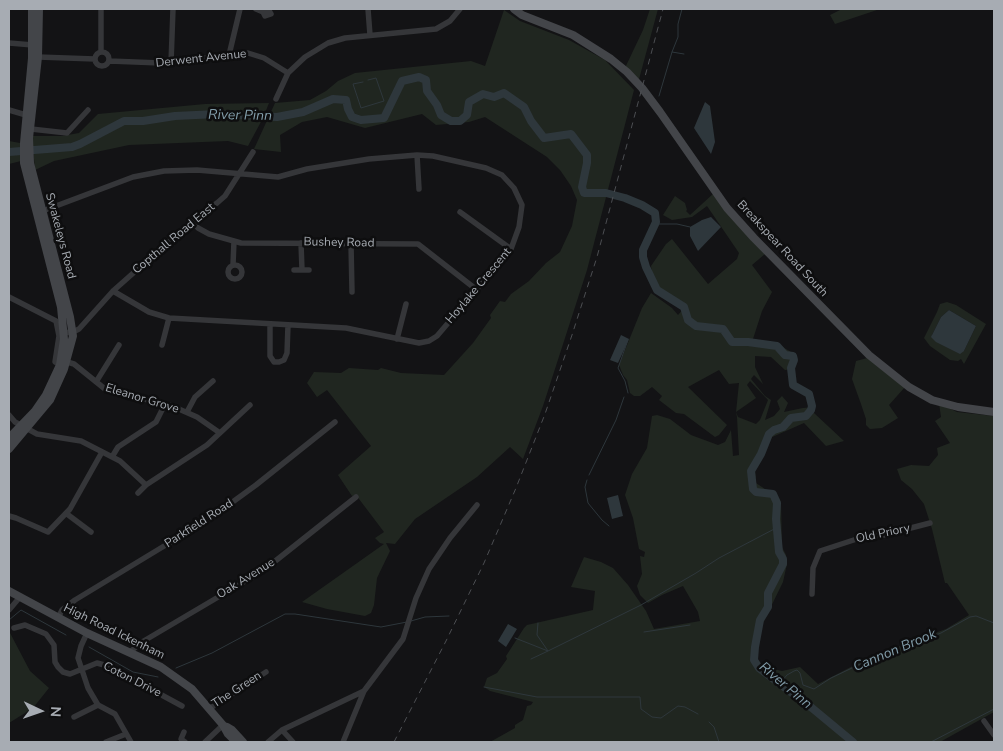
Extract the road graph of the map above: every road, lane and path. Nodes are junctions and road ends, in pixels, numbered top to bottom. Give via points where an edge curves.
1 (32, 9) edge
2 (39, 9) edge
3 (101, 9) edge
4 (173, 9) edge
5 (240, 9) edge
6 (256, 9) edge
7 (368, 9) edge
8 (460, 9) edge
9 (514, 9) edge
10 (263, 12) dead end
11 (370, 35) junction
12 (9, 43) edge
13 (32, 45) junction
14 (101, 52) junction
15 (229, 55) junction
16 (38, 57) junction
17 (96, 59) junction
18 (109, 61) junction
19 (171, 63) junction
20 (288, 73) junction
21 (276, 99) dead end
22 (9, 110) edge
23 (88, 110) dead end
24 (28, 112) junction
25 (31, 129) junction
26 (26, 143) junction
27 (253, 152) dead end
28 (417, 155) junction
29 (239, 175) junction
30 (419, 189) dead end
31 (39, 212) junction
32 (460, 212) dead end
33 (192, 221) junction
34 (234, 241) junction
35 (301, 243) junction
36 (351, 244) junction
37 (511, 249) junction
38 (233, 266) dead end
39 (294, 270) dead end
40 (302, 270) junction
41 (309, 270) dead end
42 (113, 290) junction
43 (477, 290) junction
44 (352, 292) dead end
45 (9, 297) edge
46 (406, 304) dead end
47 (169, 318) junction
48 (270, 324) junction
49 (288, 325) junction
50 (73, 329) junction
51 (61, 331) junction
52 (397, 339) junction
53 (162, 345) dead end
54 (119, 349) dead end
55 (63, 363) junction
56 (213, 380) dead end
57 (96, 382) junction
58 (165, 404) junction
59 (250, 405) dead end
60 (187, 412) junction
61 (994, 412) edge
62 (9, 416) edge
63 (336, 422) dead end
64 (23, 426) junction
65 (220, 433) junction
66 (9, 438) edge
67 (9, 449) edge
68 (102, 452) junction
69 (112, 457) junction
70 (146, 485) junction
71 (138, 493) dead end
72 (356, 497) dead end
73 (476, 506) dead end
74 (67, 514) junction
75 (9, 516) edge
76 (930, 523) dead end
77 (90, 532) dead end
78 (9, 591) edge
79 (812, 594) dead end
80 (20, 597) junction
81 (9, 610) edge
82 (24, 617) dead end
83 (58, 618) junction
84 (25, 625) junction
85 (14, 628) dead end
86 (87, 633) junction
87 (130, 652) junction
88 (81, 669) junction
89 (266, 672) dead end
90 (364, 691) junction
91 (98, 705) junction
92 (182, 706) dead end
93 (209, 709) junction
94 (74, 717) dead end
95 (984, 721) dead end
96 (223, 724) junction
97 (282, 730) junction
98 (184, 732) dead end
99 (126, 734) junction
100 (994, 735) edge
101 (107, 742) edge
102 (131, 742) edge
103 (185, 742) edge
104 (205, 742) edge
105 (236, 742) edge
106 (243, 742) edge
107 (268, 742) edge
108 (293, 742) edge
109 (343, 742) edge

1 - 13 main road, Swakeleys Road
2 - 16 main road, Swakeleys Road
3 - 14 street
4 - 19 street
5 - 15 street
6 - 10 street
7 - 11 street
8 - 11 street via 450,21 436,29
9 - 61 main road, Breakspear Road South via 573,35 627,72 660,112 727,208 869,355 909,387 932,400
11 - 20 street via 328,43 305,57
12 - 13 street
13 - 24 main road, Swakeleys Road
14 - 17 street
14 - 18 street via 108,54
15 - 19 street, Derwent Avenue
15 - 20 street, Derwent Avenue via 256,54
16 - 17 street, Derwent Avenue
16 - 24 main road, Swakeleys Road
17 - 18 street, Derwent Avenue via 101,65
18 - 19 street, Derwent Avenue
20 - 21 street
22 - 24 street
23 - 25 street via 67,133
24 - 25 main road, Swakeleys Road
24 - 26 main road, Swakeleys Road
25 - 26 main road, Swakeleys Road
26 - 31 main road, Swakeleys Road
27 - 29 street, Copthall Road East
28 - 29 street, Hoylake Crescent via 307,168 278,177
28 - 30 street
28 - 37 street, Hoylake Crescent via 465,162 502,175 514,188 522,205
29 - 31 street, Hoylake Crescent via 197,170 164,171 133,177
29 - 33 street, Copthall Road East via 225,196
31 - 50 main road, Swakeleys Road
31 - 51 main road, Swakeleys Road via 61,307
32 - 37 street
33 - 34 street, Bushey Road via 209,234
33 - 42 street, Copthall Road East
34 - 35 street, Bushey Road
34 - 38 street
35 - 36 street, Bushey Road
35 - 40 street
36 - 43 street, Bushey Road via 418,244
36 - 44 street
37 - 43 street, Hoylake Crescent
39 - 40 street
40 - 41 street
42 - 47 street, Hoylake Crescent via 149,312
42 - 50 street, Copthall Road East via 87,319
43 - 52 street, Hoylake Crescent via 429,341 419,343
45 - 51 street via 56,320
46 - 52 street
47 - 48 street, Hoylake Crescent
47 - 53 street
48 - 49 street, Hoylake Crescent
48 - 49 street via 270,356 274,362 284,360 287,353
49 - 52 street, Hoylake Crescent via 346,328
50 - 51 street, Copthall Road East
50 - 55 main road, Swakeleys Road
51 - 55 main road, Swakeleys Road
54 - 57 street
55 - 57 street, Eleanor Grove via 74,364
55 - 64 main road, Swakeleys Road via 50,400
56 - 60 street via 195,397
57 - 58 street, Eleanor Grove via 108,390
58 - 60 street, Eleanor Grove
58 - 69 street via 156,422 118,447
59 - 65 street
60 - 65 street, Eleanor Grove
62 - 64 street
63 - 83 street, Parkfield Road via 212,517 75,600 62,610
64 - 66 main road, Swakeleys Road
64 - 67 main road, Swakeleys Road
64 - 68 street via 37,434 79,440
65 - 70 street via 200,451
68 - 69 street
68 - 74 street
69 - 70 street
70 - 71 street
72 - 87 street, Oak Avenue via 264,570
73 - 90 street via 429,569 401,643
74 - 75 street via 48,532
74 - 77 street
76 - 79 street, Old Priory via 880,536 869,535 820,551 813,568
78 - 80 main road, High Road Ickenham
80 - 81 street
80 - 83 main road, High Road Ickenham
82 - 84 street
83 - 86 main road, High Road Ickenham
84 - 85 street
84 - 88 street, Coton Drive via 46,634 54,645 55,662 62,672 70,674
86 - 87 main road, High Road Ickenham
86 - 88 street via 78,658
87 - 93 main road, High Road Ickenham via 180,680
88 - 91 street
88 - 92 street, Coton Drive via 97,663 108,666
89 - 93 street, The Green
90 - 97 street
90 - 109 street
91 - 94 street
91 - 99 street via 115,714
93 - 96 main road, High Road Ickenham
95 - 100 street
96 - 104 street
96 - 105 main road, High Road Ickenham
96 - 106 main road, High Road Ickenham
97 - 107 street
97 - 108 street
98 - 103 street via 181,739
99 - 101 street
99 - 102 street

